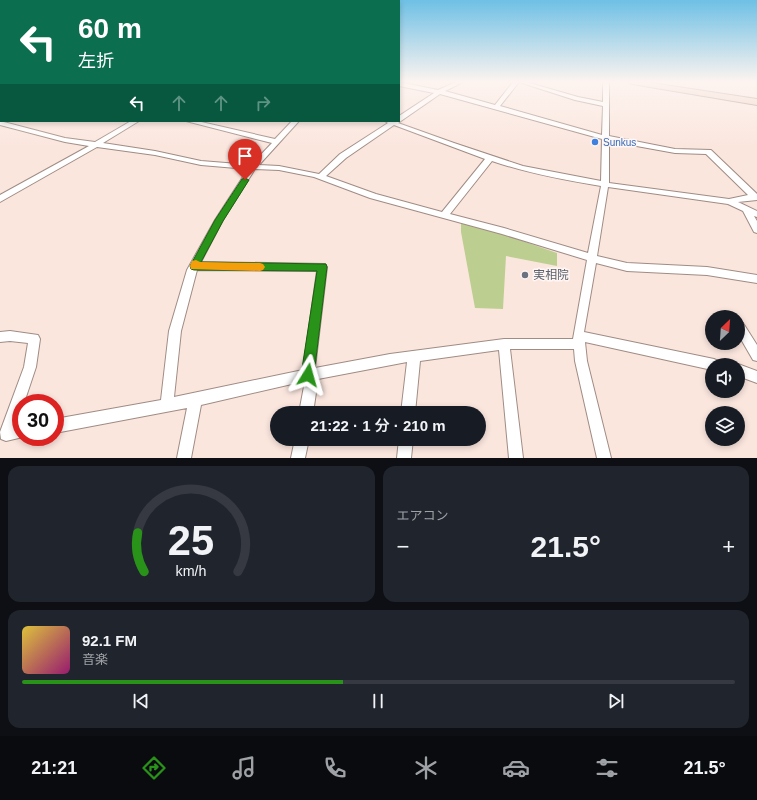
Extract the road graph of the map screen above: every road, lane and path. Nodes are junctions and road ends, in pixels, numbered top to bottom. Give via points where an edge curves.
1 (421, 103) edge
2 (482, 103) edge
3 (499, 103) edge
4 (598, 103) edge
5 (606, 105) joint
6 (496, 107) junction
7 (400, 117) edge
8 (134, 122) edge
9 (193, 122) edge
10 (295, 122) edge
11 (393, 122) edge
12 (396, 122) edge
13 (0, 123) edge
14 (606, 138) junction
15 (277, 142) junction
16 (96, 144) junction
17 (490, 158) junction
18 (253, 167) junction
19 (320, 176) junction
20 (605, 184) junction
21 (756, 197) edge
22 (0, 199) edge
23 (730, 202) junction
24 (747, 210) junction
25 (757, 214) edge
26 (444, 215) junction
27 (757, 230) edge
28 (591, 257) junction
29 (194, 266) junction
30 (757, 279) edge
31 (745, 336) edge
32 (0, 337) edge
33 (578, 340) junction
34 (504, 344) junction
35 (414, 356) junction
36 (757, 356) edge
37 (705, 363) edge
38 (745, 373) edge
39 (310, 374) junction
40 (757, 377) edge
41 (20, 394) edge
42 (195, 400) junction
43 (166, 404) junction
44 (307, 406) edge
45 (409, 406) edge
46 (12, 417) edge
47 (64, 424) edge
48 (12, 433) edge
49 (301, 446) edge
50 (405, 446) edge
51 (184, 458) edge
52 (298, 458) edge
53 (404, 458) edge
54 (516, 458) edge
55 (604, 458) edge

1 - 7 street
2 - 6 street
3 - 6 street
4 - 5 street
5 - 14 street
6 - 14 street
8 - 16 street
9 - 15 street
10 - 15 street
11 - 19 street via 343,156
12 - 17 street via 445,143
13 - 16 street via 65,140
14 - 20 street
14 - 21 street via 675,151 708,152
15 - 18 street
16 - 18 street via 201,163
16 - 22 street
17 - 20 street via 561,177
17 - 26 street
18 - 19 street via 279,168
18 - 29 street via 219,220
19 - 26 street via 373,196
20 - 23 street
20 - 28 street
21 - 23 street
23 - 24 street
24 - 25 street
24 - 27 street
26 - 28 street
28 - 30 street via 627,267 707,271
28 - 33 street
29 - 39 street via 322,267
29 - 43 street via 175,331
31 - 36 street
32 - 41 street via 34,339 30,367
33 - 34 street
33 - 37 street
33 - 55 street via 585,382
34 - 35 street
34 - 54 street
35 - 39 street
35 - 45 street
38 - 40 street
39 - 42 street
39 - 44 street
42 - 43 street
42 - 51 street
43 - 47 street
46 - 48 street via 6,434
49 - 52 street
50 - 53 street

